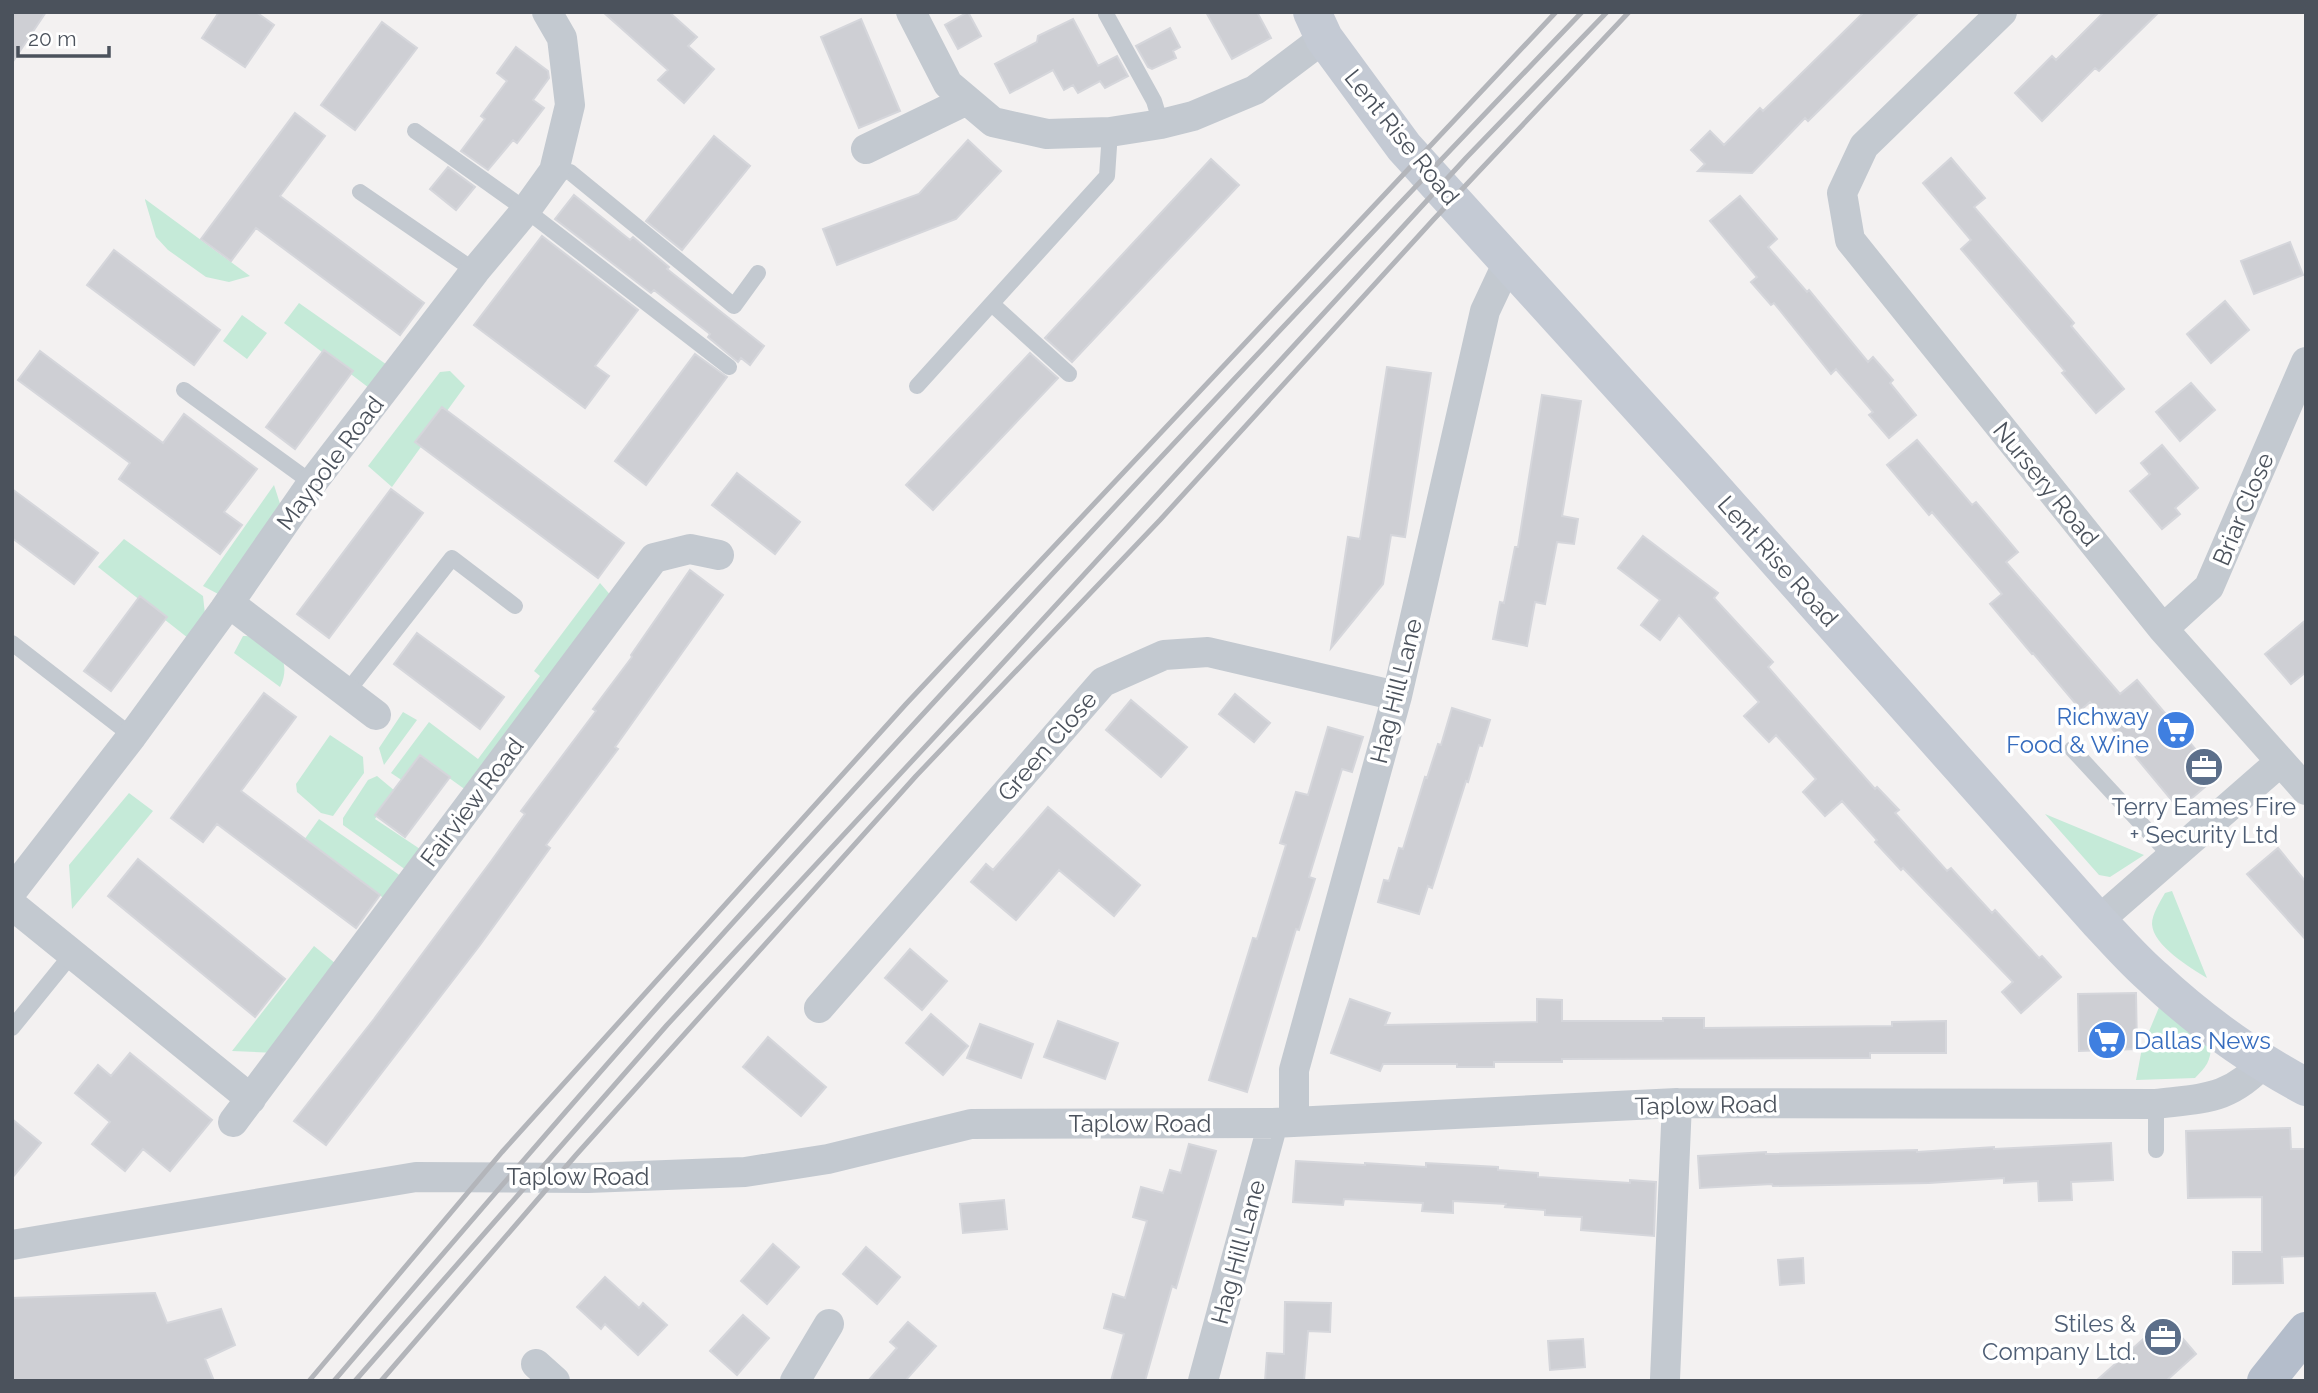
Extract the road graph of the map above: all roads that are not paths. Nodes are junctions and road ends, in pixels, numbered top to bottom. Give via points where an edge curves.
1 (547, 12) edge
2 (911, 12) edge
3 (2002, 12) edge
4 (1106, 14) edge
5 (1318, 25) edge
6 (967, 100) junction
7 (1161, 124) junction
8 (415, 131) dead end
9 (1110, 132) junction
10 (866, 149) dead end
11 (555, 171) junction
12 (360, 192) dead end
13 (526, 210) junction
14 (1508, 262) junction
15 (475, 271) junction
16 (758, 274) dead end
17 (992, 304) junction
18 (729, 367) dead end
19 (2304, 370) edge
20 (1069, 374) dead end
21 (917, 386) dead end
22 (184, 390) dead end
23 (312, 483) junction
24 (719, 555) dead end
25 (229, 603) junction
26 (515, 606) dead end
27 (2163, 629) junction
28 (12, 643) edge
29 (347, 692) junction
30 (1397, 696) junction
31 (376, 715) dead end
32 (132, 736) junction
33 (2072, 749) dead end
34 (2280, 762) junction
35 (2306, 790) edge
36 (2172, 857) junction
37 (12, 891) edge
38 (12, 905) edge
39 (2098, 921) junction
40 (72, 954) junction
41 (819, 1008) dead end
42 (12, 1028) edge
43 (2284, 1074) edge
44 (251, 1099) junction
45 (1677, 1103) junction
46 (2157, 1104) junction
47 (2306, 1104) edge
48 (233, 1122) dead end
49 (1284, 1122) junction
50 (2156, 1150) dead end
51 (12, 1245) edge
52 (829, 1324) dead end
53 (2306, 1331) edge
54 (2306, 1359) edge
55 (1665, 1379) dead end
56 (795, 1381) edge
57 (1203, 1381) edge
58 (2266, 1381) edge
59 (2274, 1381) edge

1 - 11 street, Maypole Road via 562,38 570,105
2 - 6 street via 948,84
3 - 27 street, Nursery Road via 1864,146 1842,193 1850,240
4 - 7 lane via 1154,101
5 - 7 street via 1255,90
5 - 14 street, Lent Rise Road via 1404,147
6 - 9 street via 993,122 1047,134
6 - 10 street
7 - 9 street
8 - 13 lane
9 - 17 lane via 1107,176
11 - 13 street, Maypole Road
11 - 16 lane via 570,172 734,306
12 - 15 lane
13 - 15 street, Maypole Road
13 - 18 lane
14 - 30 street, Hag Hill Lane via 1485,311
14 - 39 street, Lent Rise Road
15 - 23 street, Maypole Road
17 - 20 lane
17 - 21 lane
19 - 27 street, Briar Close via 2209,587
22 - 23 lane
23 - 25 street, Maypole Road
24 - 44 street, Fairview Road via 690,550 654,558
25 - 29 street
25 - 32 street, Maypole Road
26 - 29 lane via 452,558
27 - 34 street, Nursery Road
28 - 32 lane
29 - 31 street
30 - 41 street, Green Close via 1208,652 1164,655 1103,682
30 - 49 street, Hag Hill Lane via 1294,1070
32 - 37 street, Maypole Road
33 - 36 lane
34 - 35 street, Nursery Road
34 - 36 street
36 - 39 street
38 - 40 street
39 - 43 street, Lent Rise Road via 2153,978 2212,1027
40 - 42 lane
40 - 44 street
43 - 46 street, Taplow Road via 2249,1079 2206,1098
43 - 47 street, Lent Rise Road
44 - 48 street, Fairview Road
45 - 46 street, Taplow Road
45 - 49 street, Taplow Road
45 - 55 street
46 - 50 lane
49 - 51 street, Taplow Road via 971,1124 828,1159 745,1172 588,1178 416,1177
49 - 57 street, Hag Hill Lane
52 - 56 street
53 - 58 main road
54 - 59 main road

